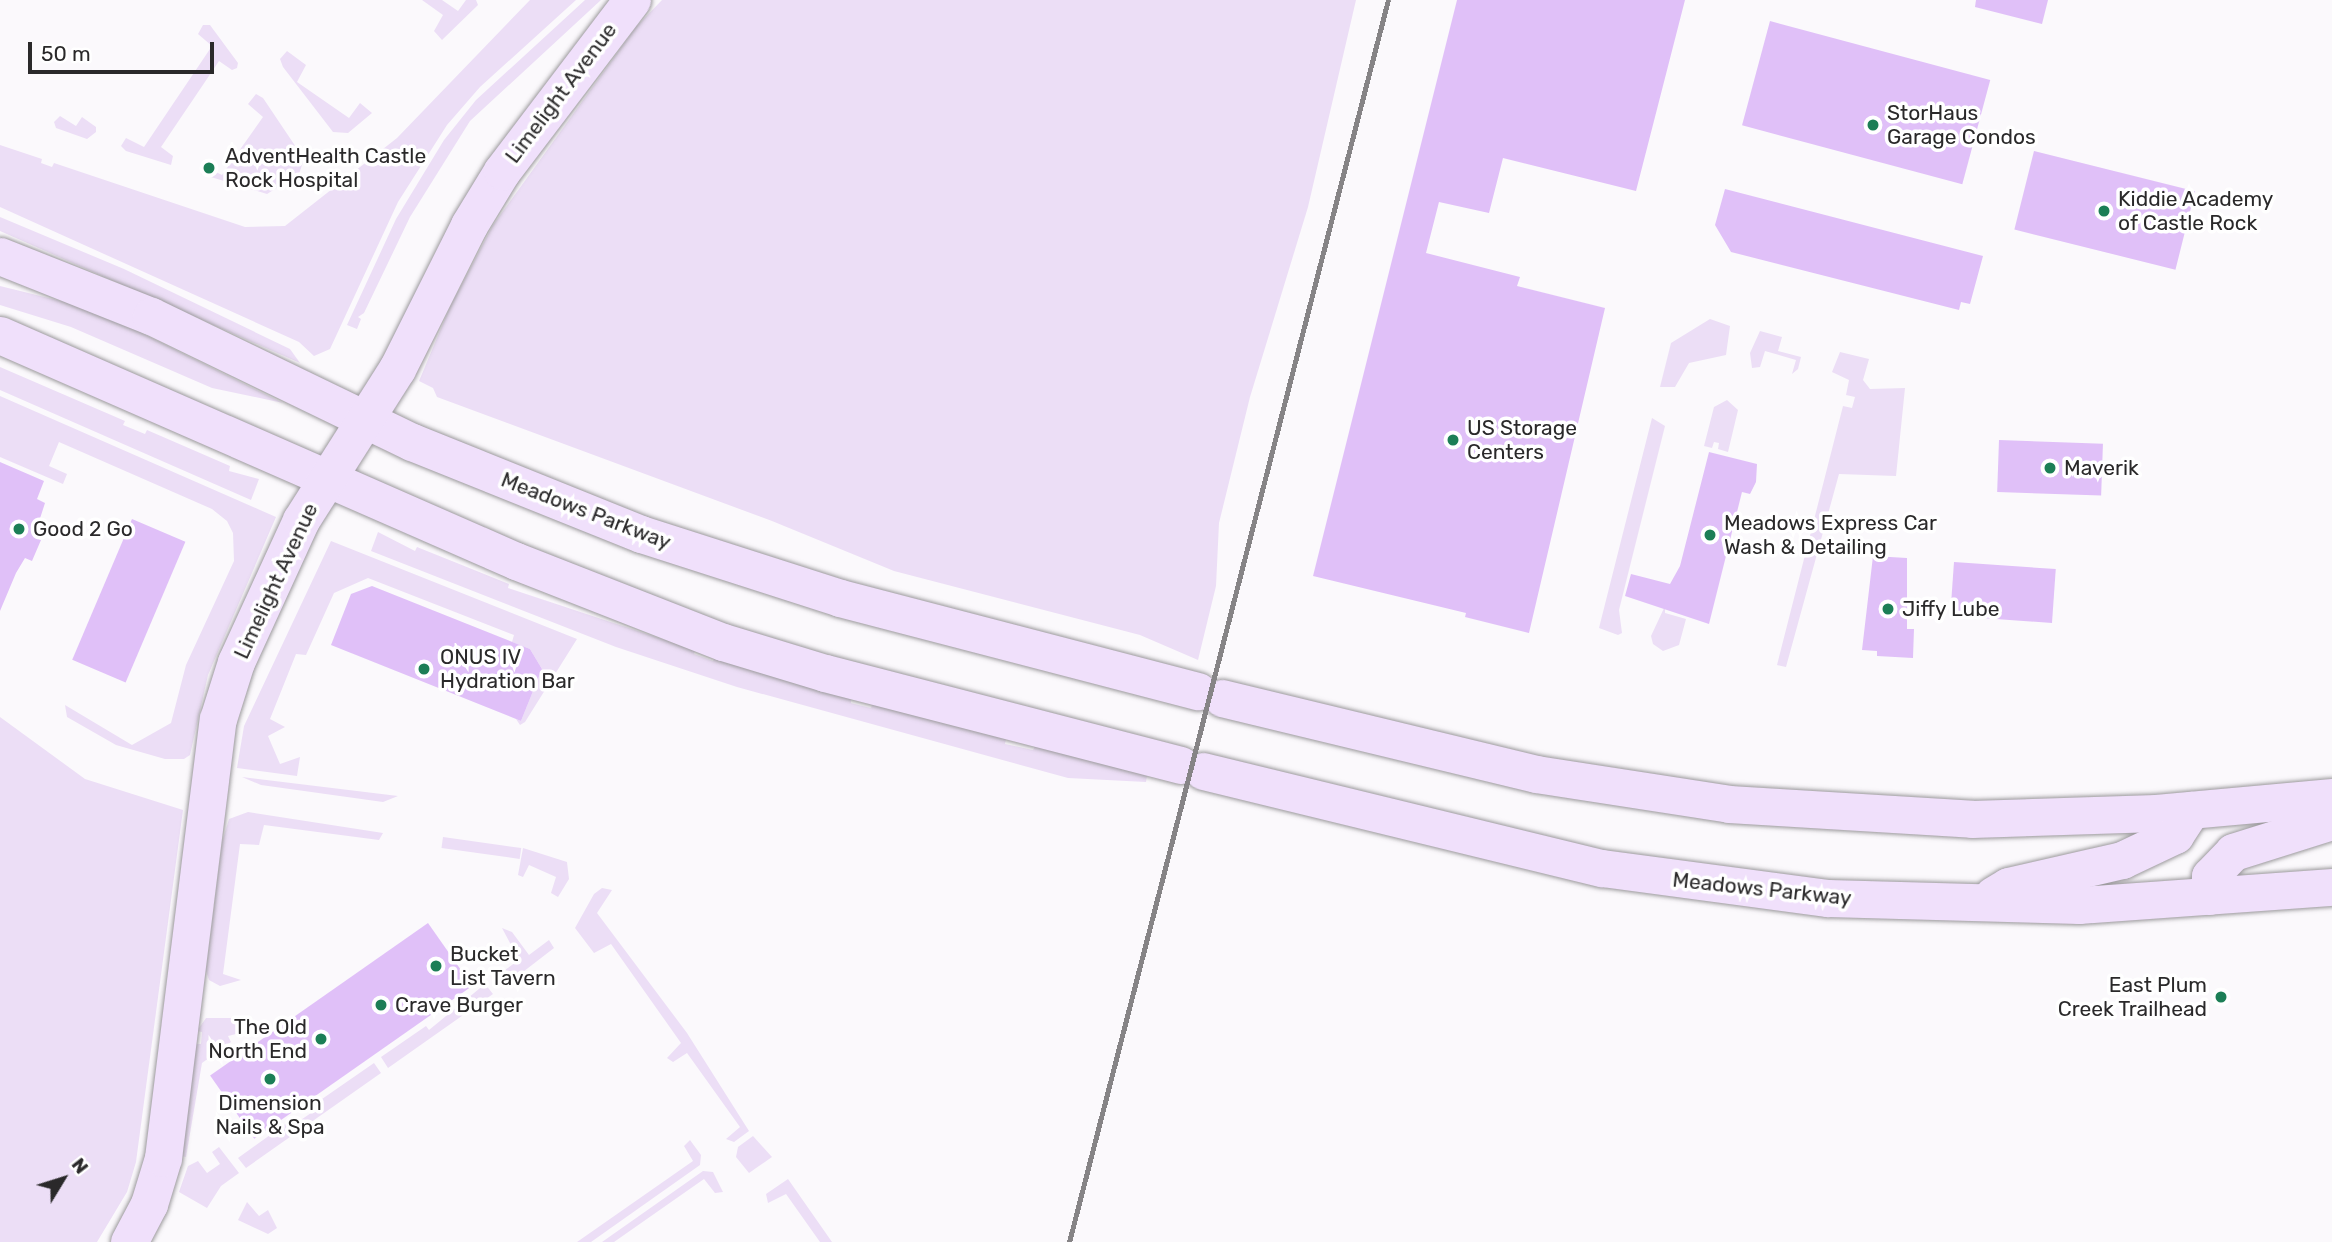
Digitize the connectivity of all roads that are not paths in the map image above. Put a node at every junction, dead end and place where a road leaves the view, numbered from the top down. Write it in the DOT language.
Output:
graph roads {
  1 [pos="632,0"];
  2 [pos="0,256"];
  3 [pos="0,335"];
  4 [pos="365,420"];
  5 [pos="328,478"];
  6 [pos="2332,797"];
  7 [pos="2191,810"];
  8 [pos="2332,821"];
  9 [pos="2332,887"];
  10 [pos="2209,896"];
  11 [pos="1978,904"];
  12 [pos="129,1242"];
  1 -- 4 [label="main road, Limelight Avenue"];
  2 -- 4 [label="main road, Meadows Parkway"];
  3 -- 5 [label="main road, Meadows Parkway"];
  4 -- 5 [label="main road, Limelight Avenue"];
  4 -- 7 [label="main road, Meadows Parkway"];
  5 -- 11 [label="main road, Meadows Parkway"];
  5 -- 12 [label="main road, Limelight Avenue"];
  6 -- 7 [label="main road, Meadows Parkway"];
  7 -- 11 [label="main road"];
  8 -- 10 [label="main road"];
  9 -- 10 [label="main road, Meadows Parkway"];
  10 -- 11 [label="main road, Meadows Parkway"];
}
